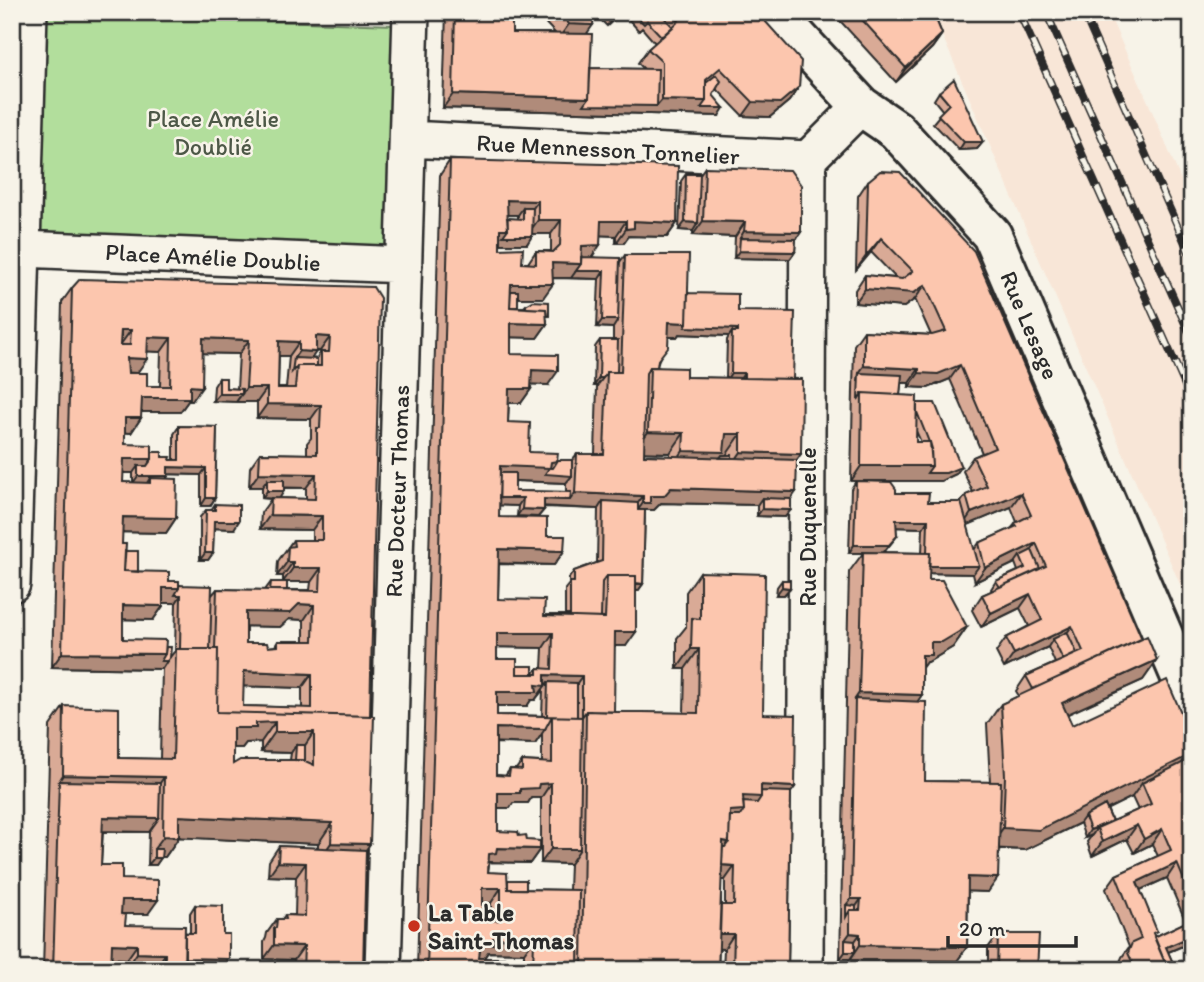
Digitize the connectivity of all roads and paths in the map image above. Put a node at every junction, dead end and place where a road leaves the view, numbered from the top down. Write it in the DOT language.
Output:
graph roads {
  1 [pos="29,12"];
  2 [pos="411,12"];
  3 [pos="774,12"];
  4 [pos="861,106"];
  5 [pos="19,127"];
  6 [pos="408,139"];
  7 [pos="808,159"];
  8 [pos="22,249"];
  9 [pos="404,265"];
  10 [pos="12,584"];
  11 [pos="1192,703"];
  12 [pos="383,970"];
  13 [pos="805,970"];
  1 -- 5 [label="street"];
  2 -- 6 [label="street, Rue Docteur Thomas"];
  3 -- 4 [label="street, Rue Lesage"];
  4 -- 7 [label="street"];
  4 -- 11 [label="street, Rue Lesage"];
  5 -- 8 [label="street"];
  6 -- 7 [label="street, Rue Mennesson Tonnelier"];
  6 -- 9 [label="street, Rue Docteur Thomas"];
  7 -- 13 [label="street, Rue Duquenelle"];
  8 -- 9 [label="street, Place Amélie Doublie"];
  8 -- 10 [label="street"];
  9 -- 12 [label="street, Rue Docteur Thomas"];
}
